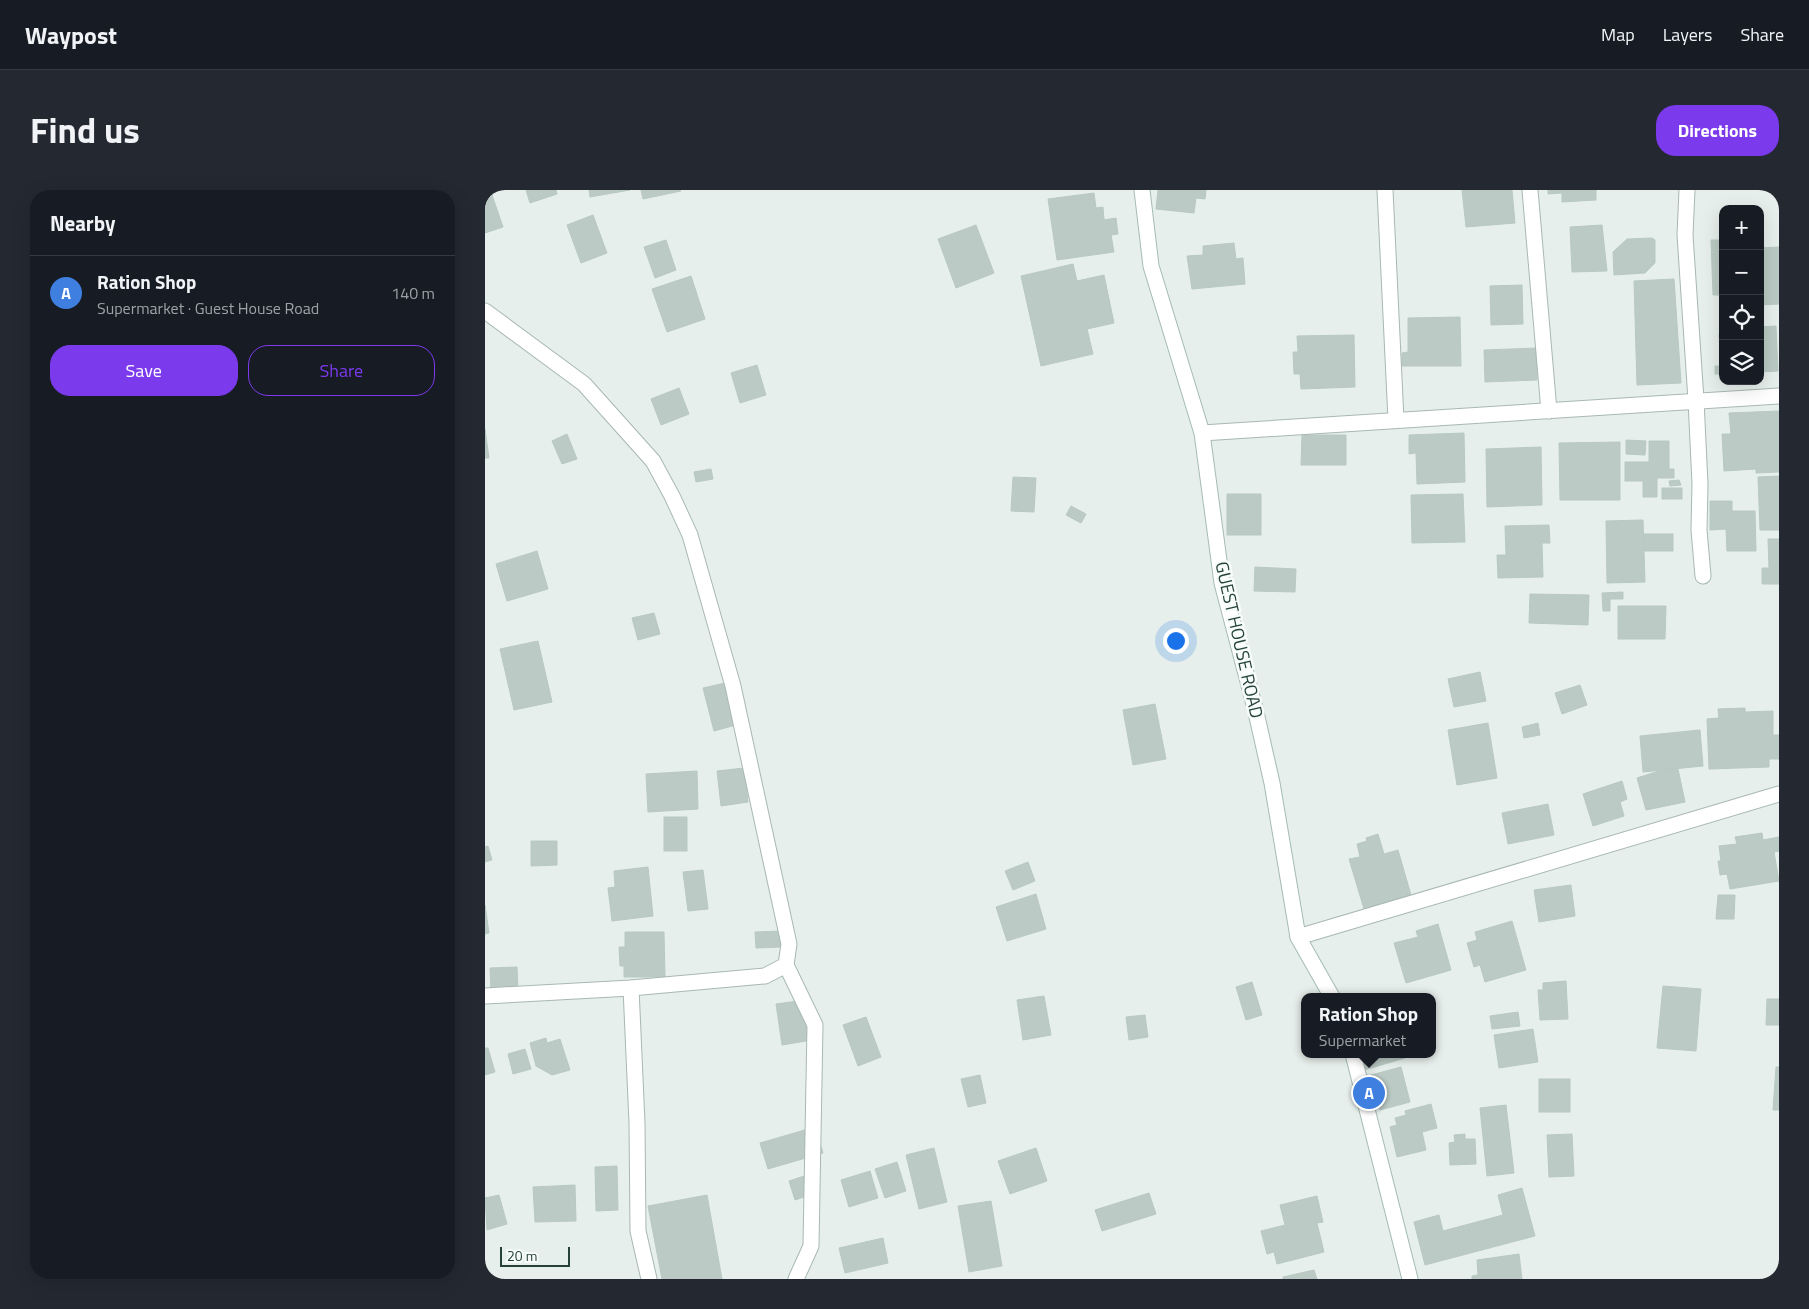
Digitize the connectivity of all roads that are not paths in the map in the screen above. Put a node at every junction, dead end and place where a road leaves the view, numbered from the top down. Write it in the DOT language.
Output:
graph roads {
  1 [pos="1142,190"];
  2 [pos="1385,190"];
  3 [pos="1530,190"];
  4 [pos="1687,190"];
  5 [pos="485,311"];
  6 [pos="1779,396"];
  7 [pos="1696,400"];
  8 [pos="1549,411"];
  9 [pos="1396,420"];
  10 [pos="1202,433"];
  11 [pos="1703,576"];
  12 [pos="1779,794"];
  13 [pos="1298,937"];
  14 [pos="786,965"];
  15 [pos="631,988"];
  16 [pos="1330,993"];
  17 [pos="485,996"];
  18 [pos="1354,1058"];
  19 [pos="649,1279"];
  20 [pos="796,1279"];
  21 [pos="1410,1279"];
  1 -- 10 [label="street, GUEST HOUSE ROAD"];
  2 -- 9 [label="street"];
  3 -- 8 [label="street"];
  4 -- 7 [label="street"];
  5 -- 14 [label="street"];
  6 -- 7 [label="street"];
  7 -- 8 [label="street"];
  7 -- 11 [label="street"];
  8 -- 9 [label="street"];
  9 -- 10 [label="street"];
  10 -- 13 [label="street, GUEST HOUSE ROAD"];
  12 -- 13 [label="street"];
  13 -- 16 [label="street, GUEST HOUSE ROAD"];
  14 -- 15 [label="street"];
  14 -- 20 [label="street"];
  15 -- 17 [label="street"];
  15 -- 19 [label="street"];
  18 -- 21 [label="street"];
}
